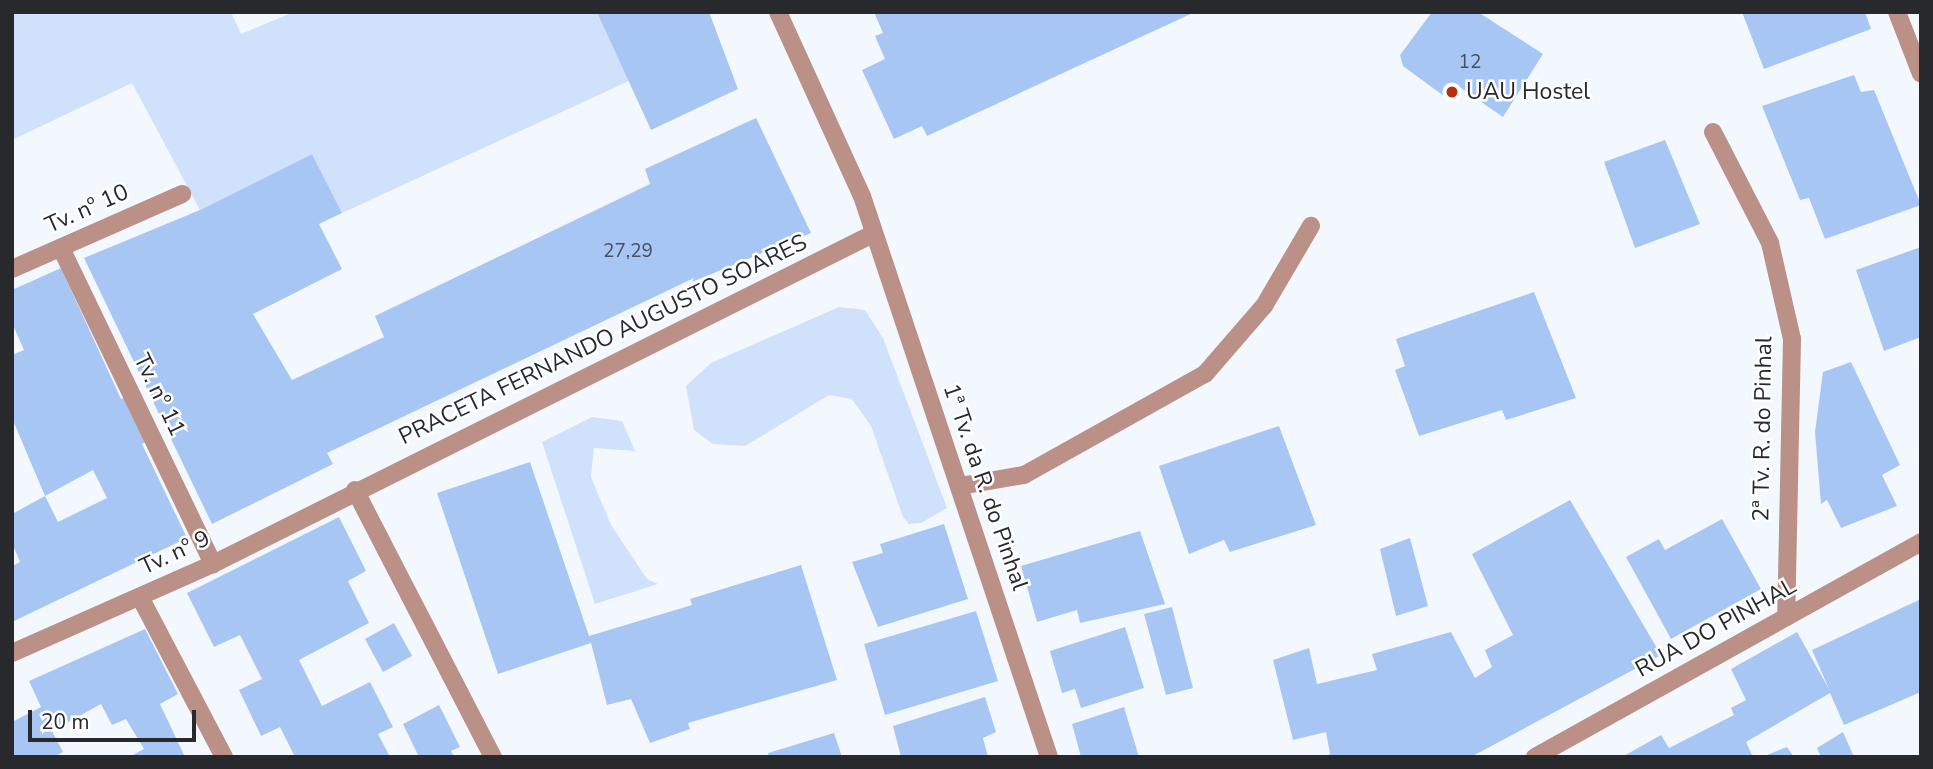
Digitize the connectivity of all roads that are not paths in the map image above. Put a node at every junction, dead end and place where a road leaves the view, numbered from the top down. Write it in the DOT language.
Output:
graph roads {
  1 [pos="778,12"];
  2 [pos="1896,12"];
  3 [pos="1921,74"];
  4 [pos="1713,132"];
  5 [pos="182,194"];
  6 [pos="1311,226"];
  7 [pos="873,234"];
  8 [pos="61,248"];
  9 [pos="12,269"];
  10 [pos="960,486"];
  11 [pos="355,490"];
  12 [pos="1921,542"];
  13 [pos="213,564"];
  14 [pos="140,597"];
  15 [pos="1786,617"];
  16 [pos="12,653"];
  17 [pos="224,757"];
  18 [pos="493,757"];
  19 [pos="1049,757"];
  20 [pos="1535,757"];
  1 -- 7 [label="street, 1ª Tv. da R. do Pinhal"];
  2 -- 3 [label="street"];
  4 -- 15 [label="street, 2ª Tv. R. do Pinhal"];
  5 -- 8 [label="street, Tv. nº 10"];
  6 -- 10 [label="street"];
  7 -- 10 [label="street, 1ª Tv. da R. do Pinhal"];
  7 -- 11 [label="street, PRACETA FERNANDO AUGUSTO SOARES"];
  8 -- 9 [label="street, Tv. nº 10"];
  8 -- 13 [label="street, Tv. nº 11"];
  10 -- 19 [label="street, 1ª Tv. da R. do Pinhal"];
  11 -- 13 [label="street, Tv. nº 9"];
  11 -- 18 [label="street"];
  12 -- 15 [label="street, RUA DO PINHAL"];
  13 -- 14 [label="street, Tv. nº 9"];
  14 -- 16 [label="street, Tv. nº 9"];
  14 -- 17 [label="street"];
  15 -- 20 [label="street, RUA DO PINHAL"];
}
